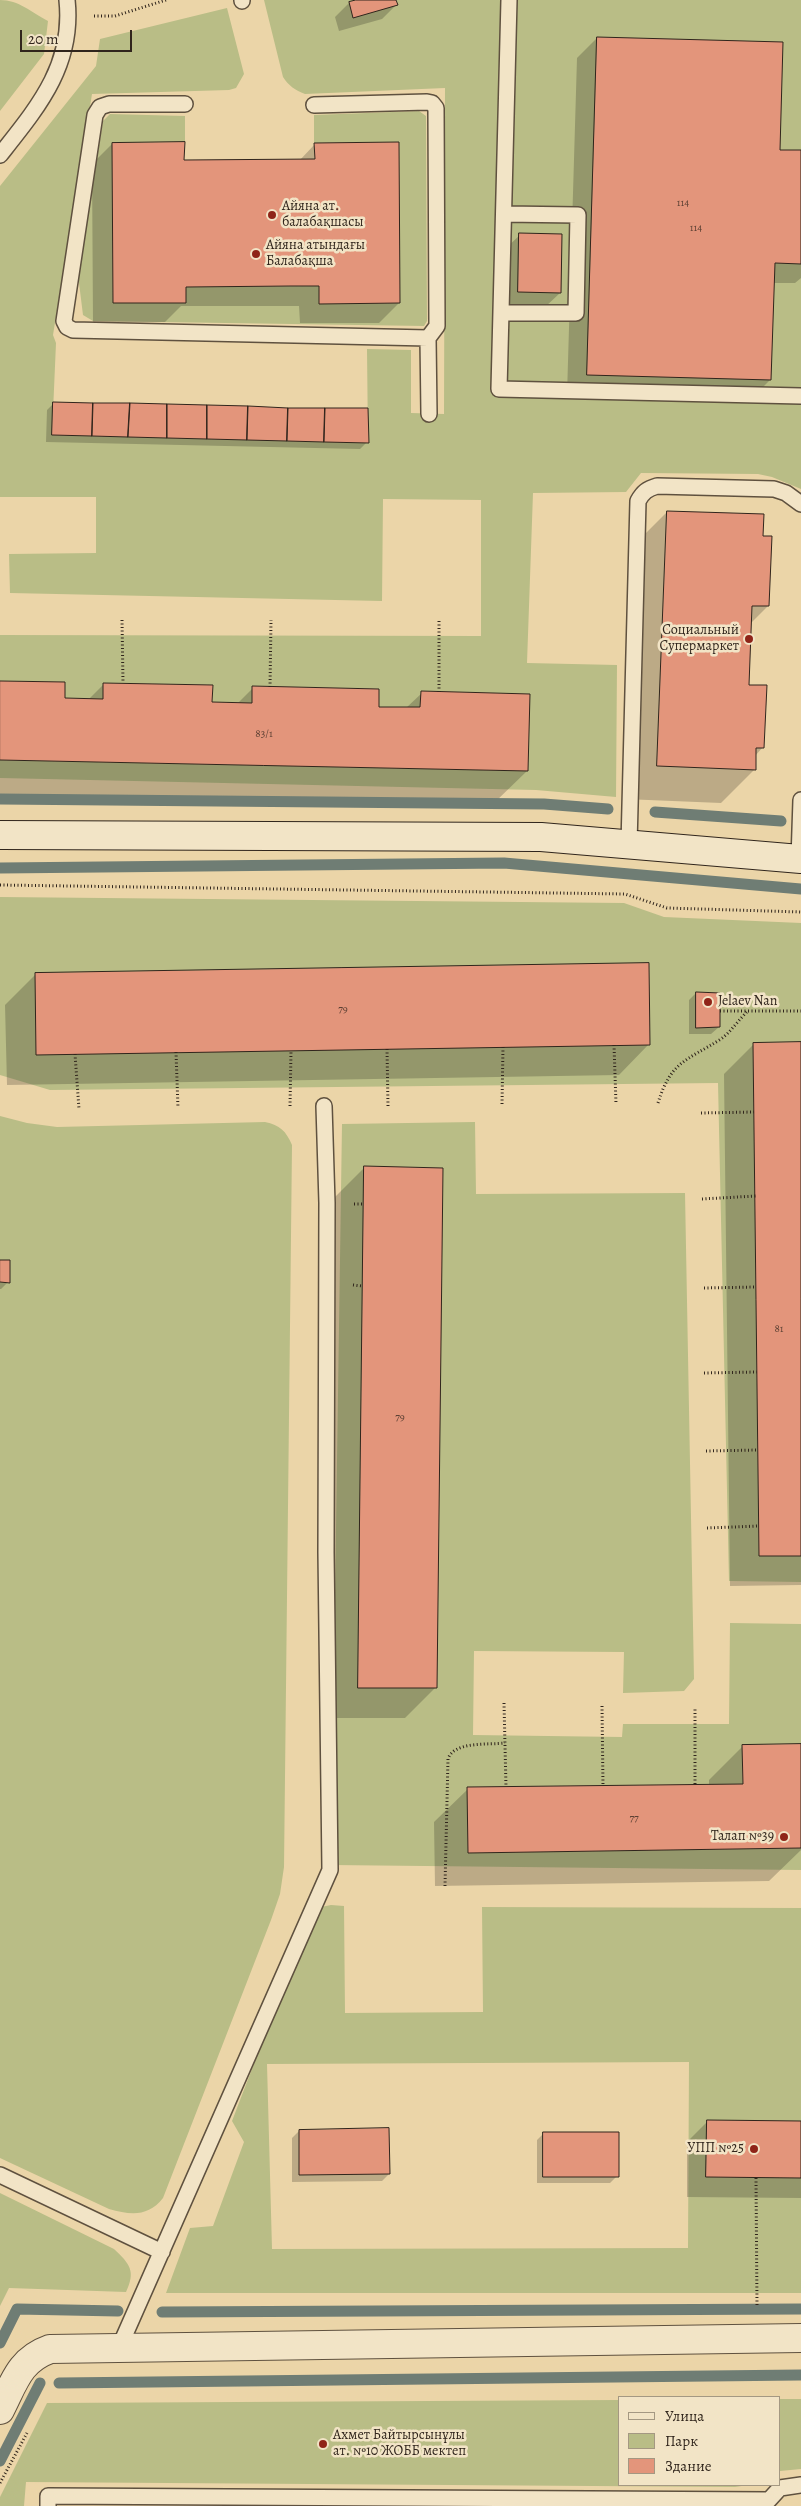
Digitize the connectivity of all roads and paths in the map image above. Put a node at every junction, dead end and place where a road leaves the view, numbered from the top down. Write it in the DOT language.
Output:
graph roads {
  1 [pos="166,0"];
  2 [pos="509,0"];
  3 [pos="67,7"];
  4 [pos="185,104"];
  5 [pos="314,105"];
  6 [pos="0,155"];
  7 [pos="504,214"];
  8 [pos="501,313"];
  9 [pos="428,338"];
  10 [pos="801,396"];
  11 [pos="428,414"];
  12 [pos="801,504"];
  13 [pos="122,620"];
  14 [pos="271,620"];
  15 [pos="439,621"];
  16 [pos="123,683"];
  17 [pos="270,687"];
  18 [pos="439,692"];
  19 [pos="801,800"];
  20 [pos="0,835"];
  21 [pos="629,844"];
  22 [pos="800,859"];
  23 [pos="0,885"];
  24 [pos="801,912"];
  25 [pos="720,1011"];
  26 [pos="748,1011"];
  27 [pos="801,1011"];
  28 [pos="614,1045"];
  29 [pos="503,1047"];
  30 [pos="387,1049"];
  31 [pos="291,1051"];
  32 [pos="176,1052"];
  33 [pos="75,1054"];
  34 [pos="658,1103"];
  35 [pos="502,1104"];
  36 [pos="616,1104"];
  37 [pos="290,1106"];
  38 [pos="324,1106"];
  39 [pos="388,1106"];
  40 [pos="178,1108"];
  41 [pos="79,1109"];
  42 [pos="754,1112"];
  43 [pos="701,1113"];
  44 [pos="756,1196"];
  45 [pos="702,1198"];
  46 [pos="756,1287"];
  47 [pos="704,1288"];
  48 [pos="758,1372"];
  49 [pos="704,1373"];
  50 [pos="758,1450"];
  51 [pos="706,1451"];
  52 [pos="759,1526"];
  53 [pos="707,1528"];
  54 [pos="504,1703"];
  55 [pos="602,1706"];
  56 [pos="696,1707"];
  57 [pos="505,1743"];
  58 [pos="695,1784"];
  59 [pos="603,1786"];
  60 [pos="506,1787"];
  61 [pos="445,1886"];
  62 [pos="0,2175"];
  63 [pos="756,2178"];
  64 [pos="162,2252"];
  65 [pos="757,2299"];
  66 [pos="801,2338"];
  67 [pos="119,2348"];
  68 [pos="0,2410"];
  69 [pos="801,2485"];
  70 [pos="769,2503"];
  71 [pos="48,2506"];
  1 -- 3 [label="path"];
  2 -- 7 [label="lane"];
  3 -- 6 [label="lane"];
  4 -- 9 [label="lane"];
  5 -- 9 [label="lane"];
  7 -- 8 [label="lane"];
  7 -- 8 [label="lane"];
  8 -- 10 [label="lane"];
  9 -- 11 [label="lane"];
  12 -- 21 [label="lane"];
  13 -- 16 [label="path"];
  14 -- 17 [label="path"];
  15 -- 18 [label="path"];
  19 -- 22 [label="lane"];
  20 -- 21 [label="street"];
  21 -- 22 [label="street"];
  23 -- 24 [label="path"];
  25 -- 26 [label="path"];
  26 -- 27 [label="path"];
  26 -- 34 [label="path"];
  28 -- 36 [label="path"];
  29 -- 35 [label="path"];
  30 -- 39 [label="path"];
  31 -- 37 [label="path"];
  32 -- 40 [label="path"];
  33 -- 41 [label="path"];
  38 -- 64 [label="lane"];
  42 -- 43 [label="path"];
  44 -- 45 [label="path"];
  46 -- 47 [label="path"];
  48 -- 49 [label="path"];
  50 -- 51 [label="path"];
  52 -- 53 [label="path"];
  54 -- 57 [label="path"];
  55 -- 59 [label="path"];
  56 -- 58 [label="path"];
  57 -- 60 [label="path"];
  57 -- 61 [label="path"];
  62 -- 64 [label="lane"];
  63 -- 65 [label="path"];
  64 -- 67 [label="lane"];
  66 -- 67 [label="street"];
  67 -- 68 [label="street"];
  69 -- 70 [label="lane"];
  70 -- 71 [label="lane"];
}
